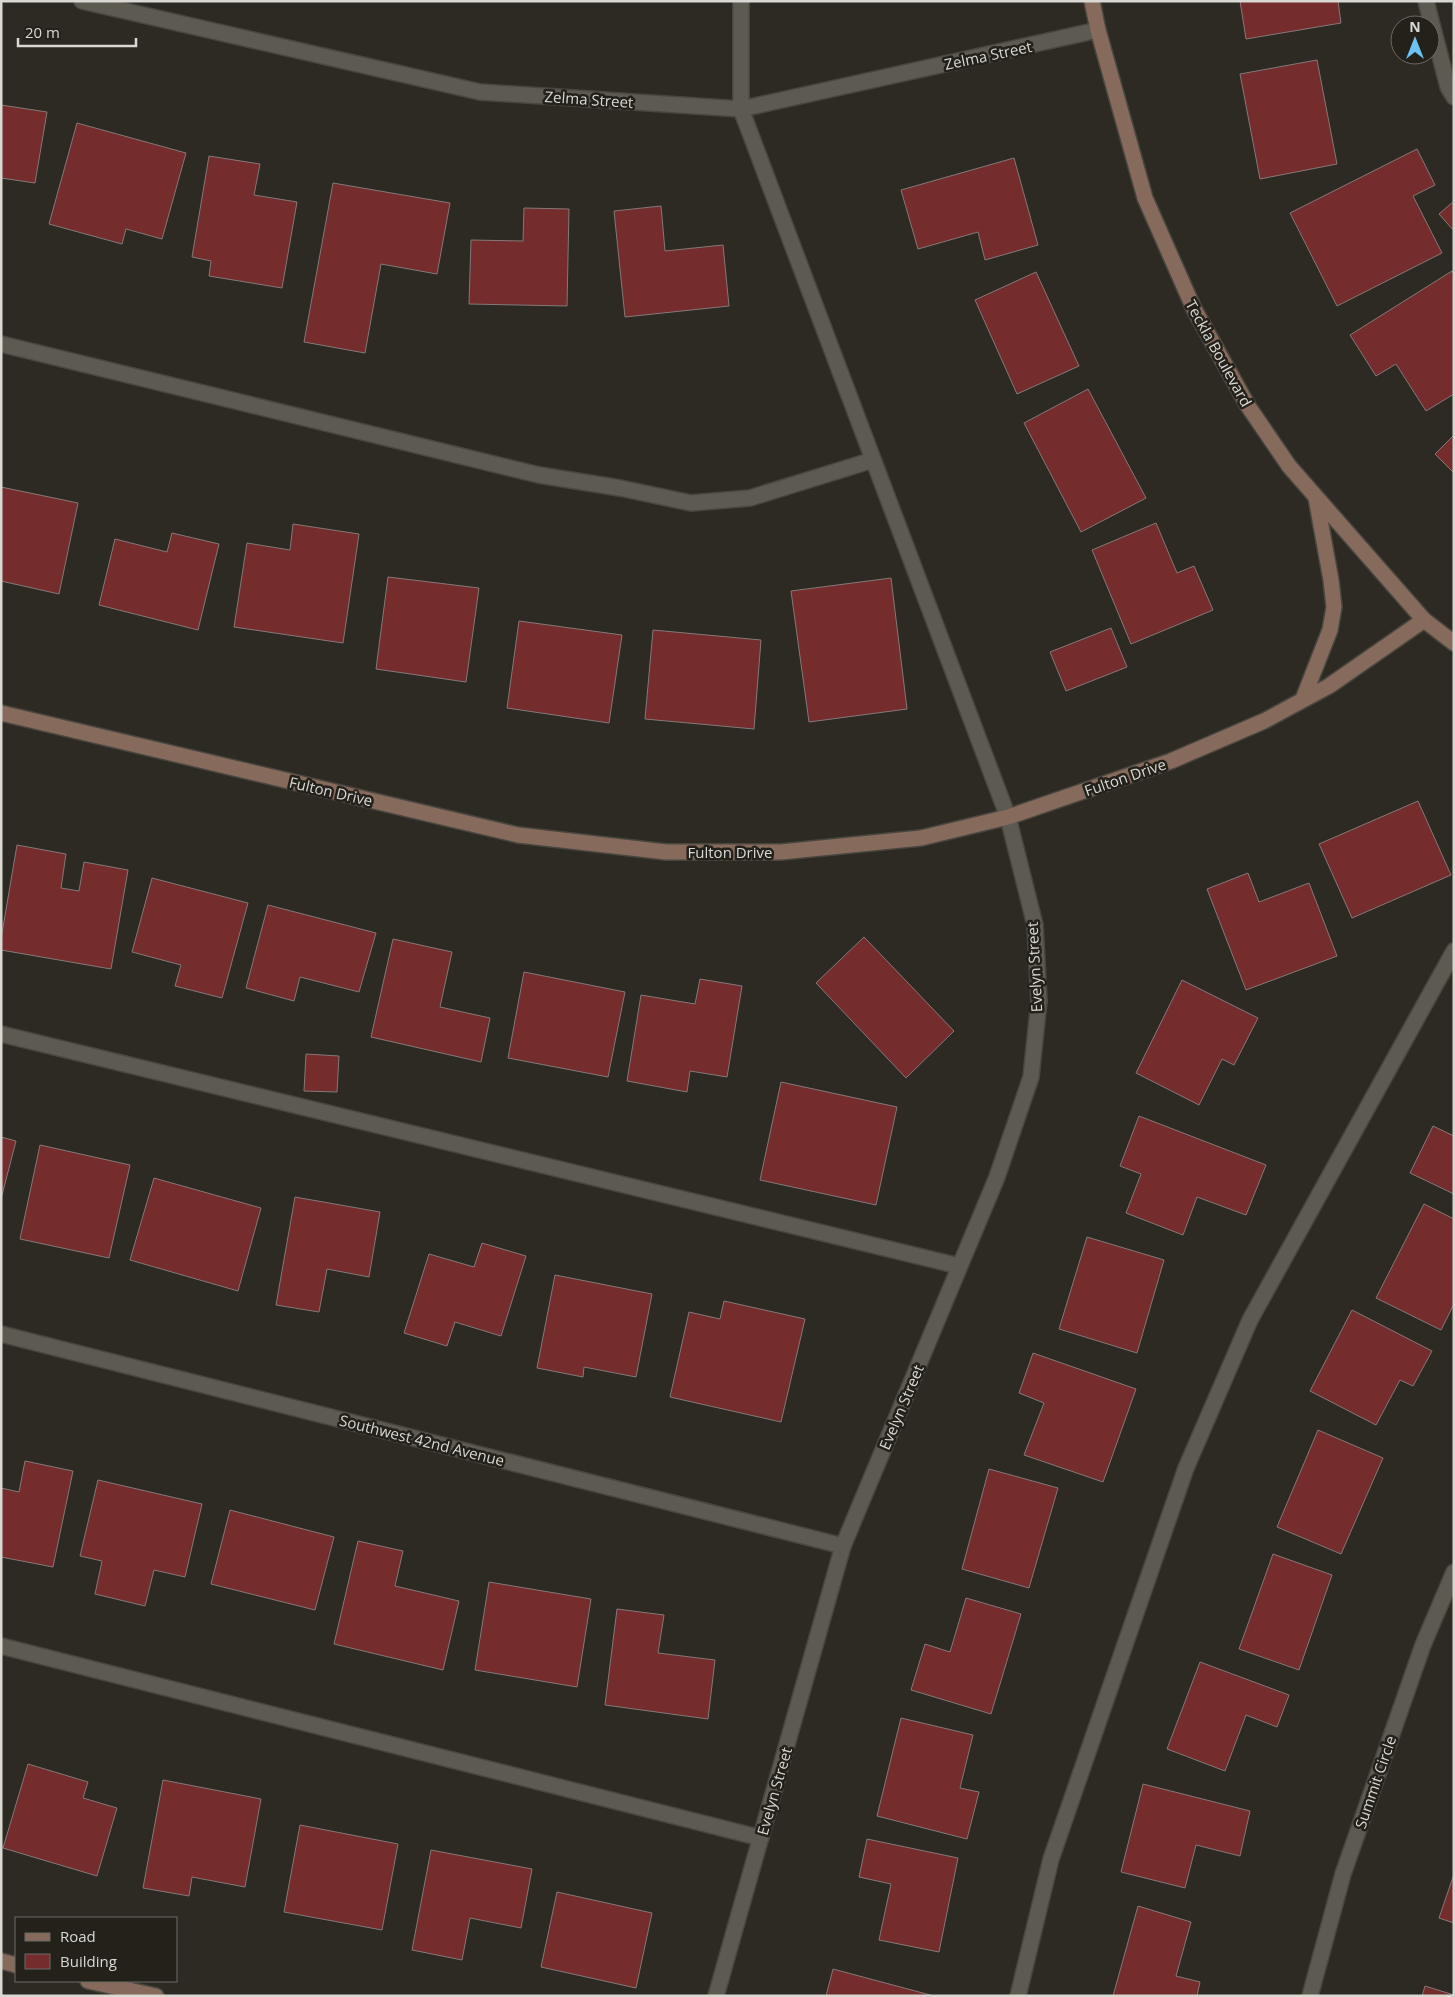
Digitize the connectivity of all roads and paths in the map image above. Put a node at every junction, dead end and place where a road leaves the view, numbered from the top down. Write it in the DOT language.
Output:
graph roads {
  1 [pos="82,1"];
  2 [pos="740,1"];
  3 [pos="1092,1"];
  4 [pos="1426,1"];
  5 [pos="1098,30"];
  6 [pos="1454,97"];
  7 [pos="741,109"];
  8 [pos="1,344"];
  9 [pos="873,460"];
  10 [pos="1316,496"];
  11 [pos="1424,620"];
  12 [pos="1454,643"];
  13 [pos="1303,700"];
  14 [pos="1,713"];
  15 [pos="1008,817"];
  16 [pos="1454,951"];
  17 [pos="1,1034"];
  18 [pos="959,1266"];
  19 [pos="1,1334"];
  20 [pos="843,1546"];
  21 [pos="1454,1572"];
  22 [pos="1,1646"];
  23 [pos="761,1838"];
  24 [pos="1,1961"];
  25 [pos="15,1965"];
  26 [pos="92,1982"];
  27 [pos="130,1993"];
  28 [pos="156,1996"];
  29 [pos="716,1996"];
  30 [pos="1018,1996"];
  31 [pos="1310,1996"];
  1 -- 7 [label="street, Zelma Street"];
  2 -- 7 [label="street"];
  3 -- 5 [label="main road, Teckla Boulevard"];
  4 -- 6 [label="street"];
  5 -- 7 [label="street, Zelma Street"];
  5 -- 10 [label="main road, Teckla Boulevard"];
  7 -- 9 [label="street, Evelyn Street"];
  8 -- 9 [label="street"];
  9 -- 15 [label="street, Evelyn Street"];
  10 -- 11 [label="main road, Teckla Boulevard"];
  10 -- 13 [label="main road"];
  11 -- 12 [label="main road, Teckla Boulevard"];
  11 -- 13 [label="main road, Fulton Drive"];
  13 -- 15 [label="main road, Fulton Drive"];
  14 -- 15 [label="main road, Fulton Drive"];
  15 -- 18 [label="street, Evelyn Street"];
  16 -- 30 [label="street"];
  17 -- 18 [label="street"];
  18 -- 20 [label="street, Evelyn Street"];
  19 -- 20 [label="street, Southwest 42nd Avenue"];
  20 -- 23 [label="street, Evelyn Street"];
  21 -- 31 [label="street, Summit Circle"];
  22 -- 23 [label="street"];
  23 -- 29 [label="street, Evelyn Street"];
  24 -- 25 [label="main road"];
  26 -- 27 [label="main road"];
  27 -- 28 [label="main road"];
}
